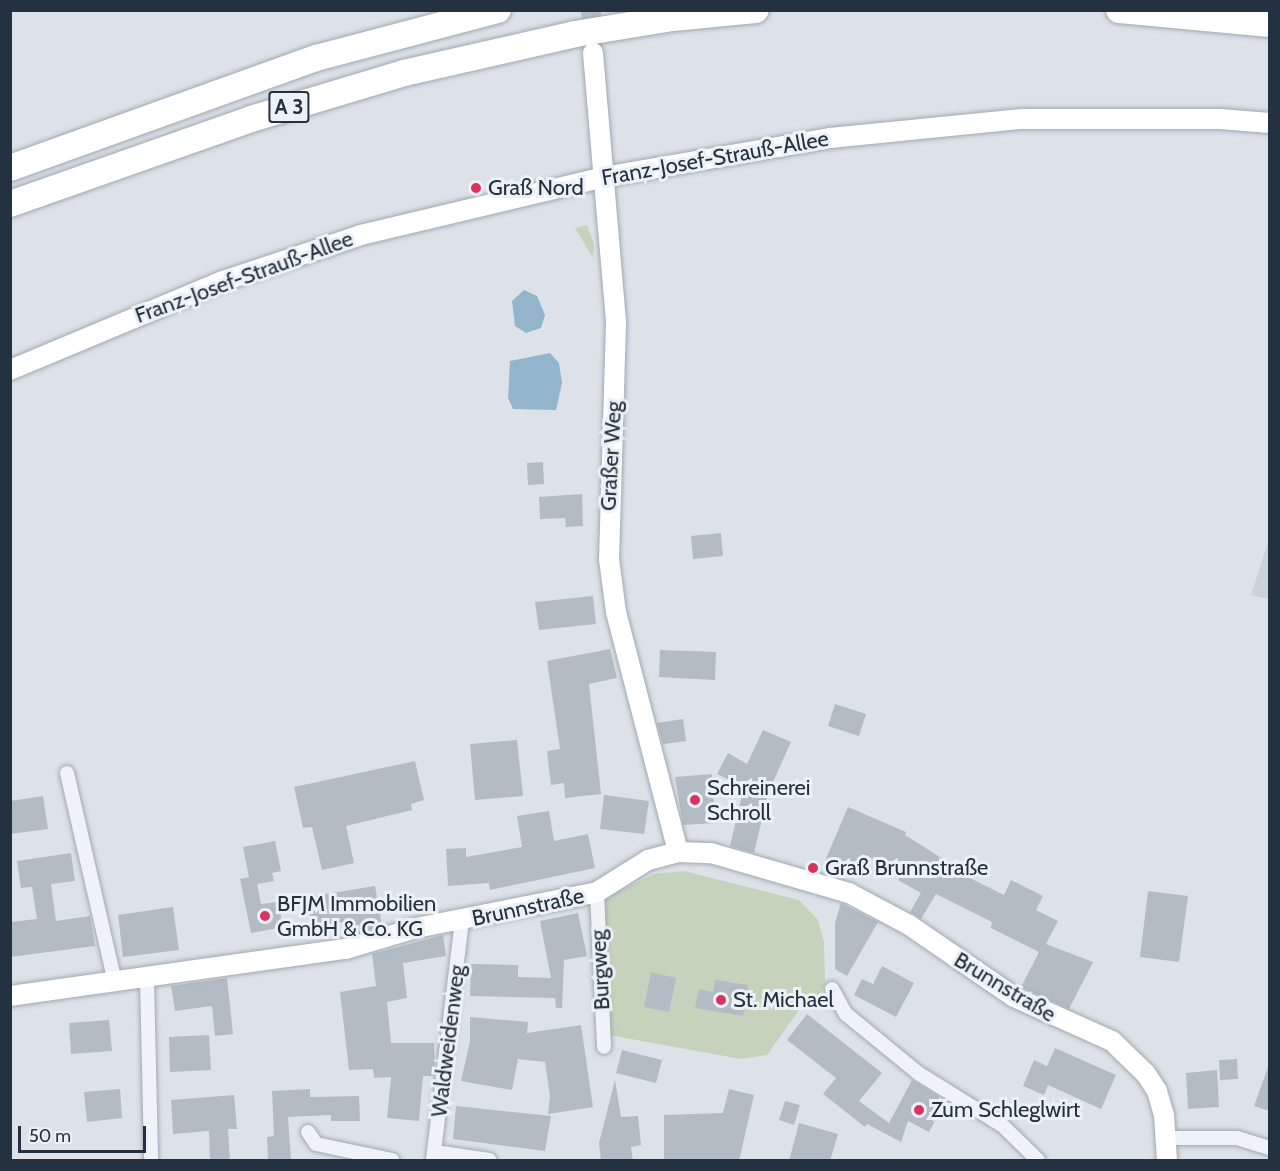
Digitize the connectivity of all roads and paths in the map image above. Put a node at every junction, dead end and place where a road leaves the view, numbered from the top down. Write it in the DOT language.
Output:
graph roads {
  1 [pos="498,10"];
  2 [pos="756,10"];
  3 [pos="1119,10"];
  4 [pos="1269,24"];
  5 [pos="593,54"];
  6 [pos="1269,123"];
  7 [pos="10,168"];
  8 [pos="604,177"];
  9 [pos="10,204"];
  10 [pos="10,370"];
  11 [pos="67,773"];
  12 [pos="678,852"];
  13 [pos="597,892"];
  14 [pos="462,921"];
  15 [pos="147,979"];
  16 [pos="115,983"];
  17 [pos="832,989"];
  18 [pos="10,996"];
  19 [pos="604,1047"];
  20 [pos="308,1132"];
  21 [pos="1167,1138"];
  22 [pos="1269,1148"];
  23 [pos="434,1156"];
  24 [pos="151,1161"];
  25 [pos="392,1161"];
  26 [pos="489,1161"];
  27 [pos="1038,1161"];
  28 [pos="1167,1161"];
  1 -- 7 [label="highway, A 3"];
  2 -- 9 [label="highway, A 3"];
  3 -- 4 [label="highway"];
  5 -- 8 [label="street, Graßer Weg"];
  6 -- 8 [label="street, Franz-Josef-Strauß-Allee"];
  8 -- 10 [label="street, Franz-Josef-Strauß-Allee"];
  8 -- 12 [label="street, Graßer Weg"];
  11 -- 16 [label="street"];
  12 -- 13 [label="street, Brunnstraße"];
  12 -- 21 [label="street, Brunnstraße"];
  13 -- 14 [label="street, Brunnstraße"];
  13 -- 19 [label="street, Burgweg"];
  14 -- 15 [label="street, Brunnstraße"];
  14 -- 23 [label="street, Waldweidenweg"];
  15 -- 16 [label="street, Brunnstraße"];
  15 -- 24 [label="street"];
  16 -- 18 [label="street, Brunnstraße"];
  17 -- 27 [label="street"];
  20 -- 25 [label="street"];
  21 -- 22 [label="street"];
  21 -- 28 [label="street, Brunnstraße"];
  23 -- 26 [label="street"];
}
